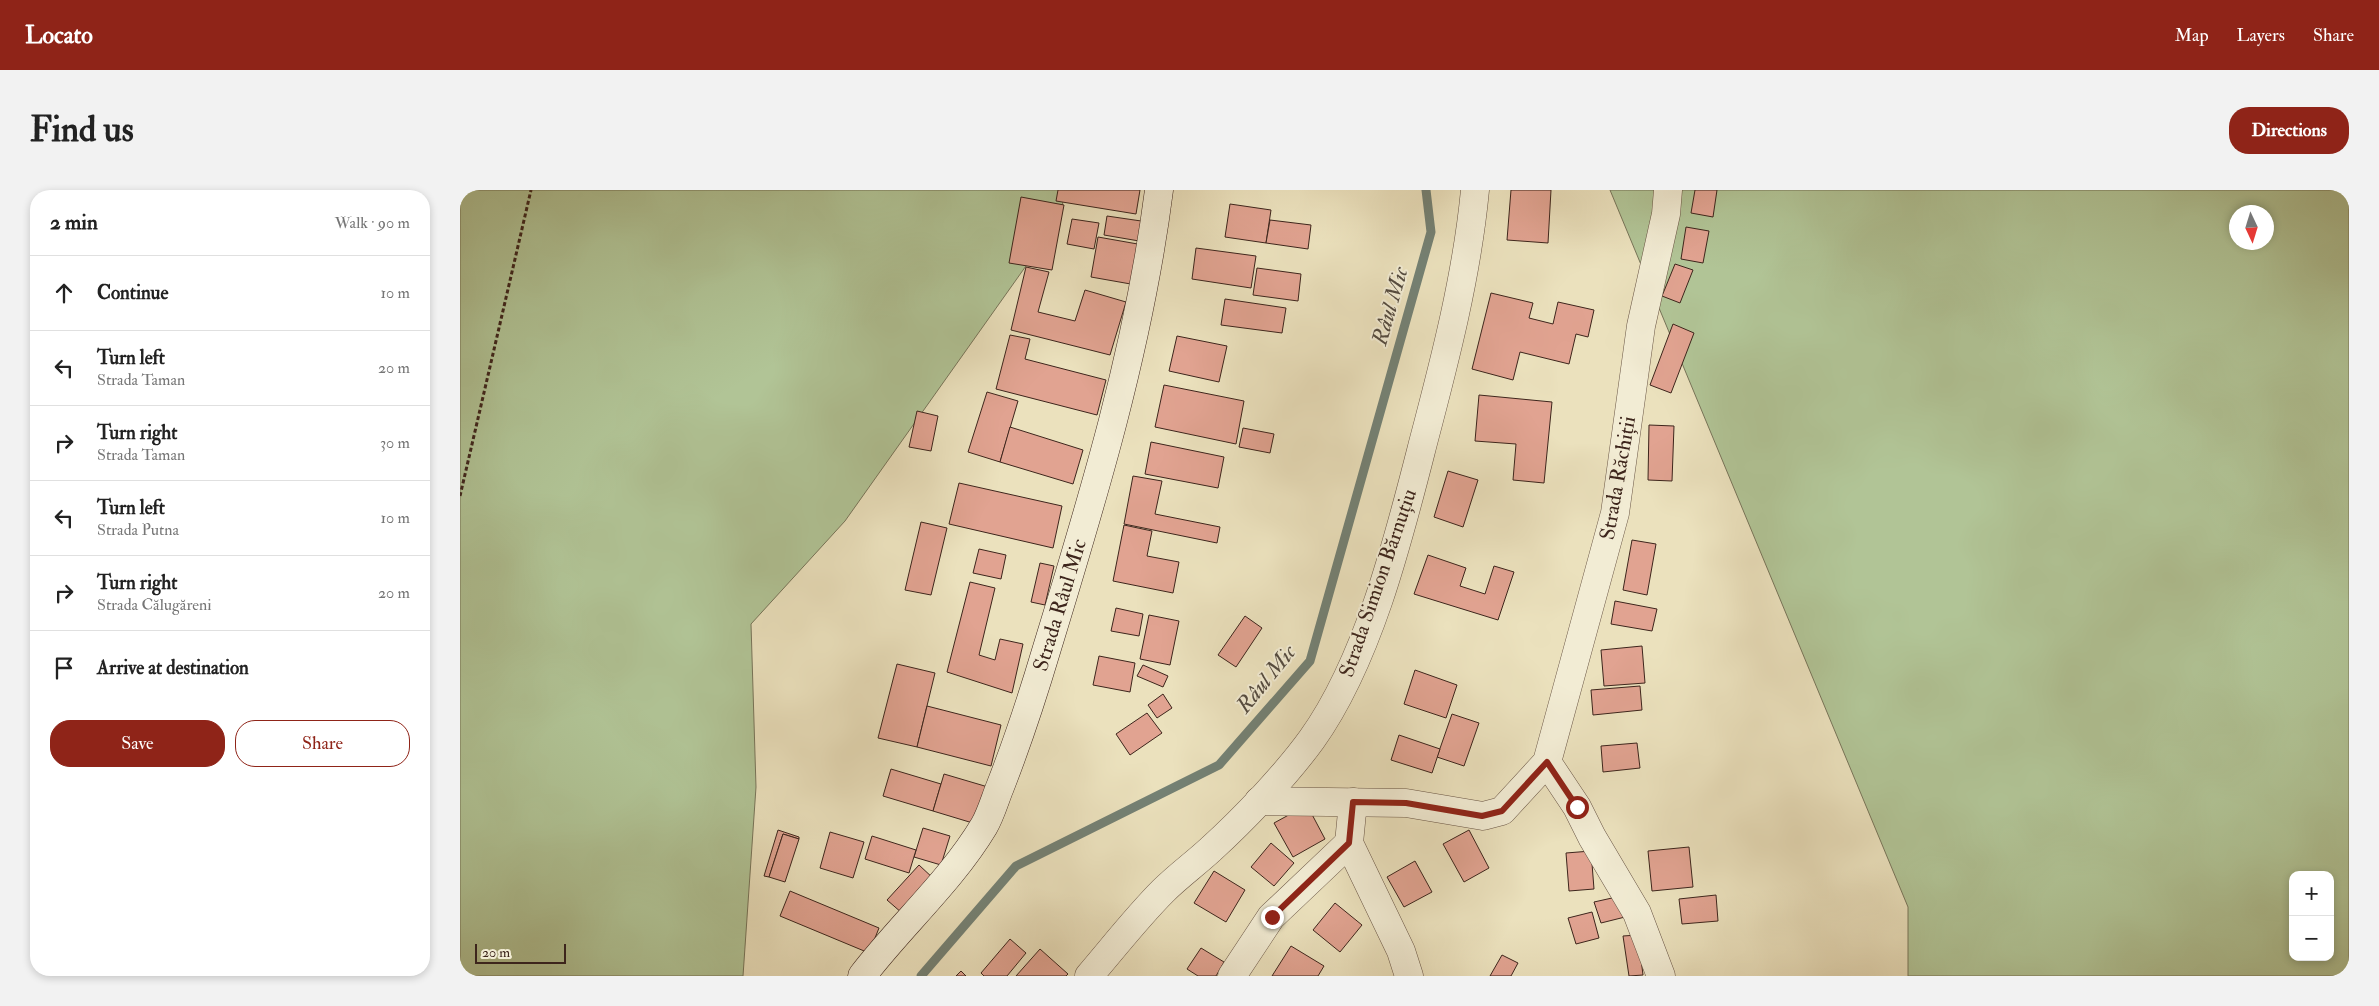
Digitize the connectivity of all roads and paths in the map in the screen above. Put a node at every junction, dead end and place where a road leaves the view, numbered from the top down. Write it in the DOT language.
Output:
graph roads {
  1 [pos="531,190"];
  2 [pos="1159,190"];
  3 [pos="1475,190"];
  4 [pos="1668,190"];
  5 [pos="460,496"];
  6 [pos="1547,762"];
  7 [pos="1259,801"];
  8 [pos="1353,802"];
  9 [pos="1349,843"];
  10 [pos="862,976"];
  11 [pos="1089,976"];
  12 [pos="1232,976"];
  13 [pos="1409,976"];
  14 [pos="1661,976"];
  1 -- 5 [label="path"];
  2 -- 10 [label="street, Strada Râul Mic"];
  3 -- 7 [label="street, Strada Simion Bărnuțiu"];
  4 -- 6 [label="street, Strada Răchiții"];
  6 -- 8 [label="street"];
  6 -- 14 [label="street"];
  7 -- 8 [label="street"];
  7 -- 11 [label="street, Strada Simion Bărnuțiu"];
  8 -- 9 [label="street"];
  9 -- 12 [label="street"];
  9 -- 13 [label="street"];
}
